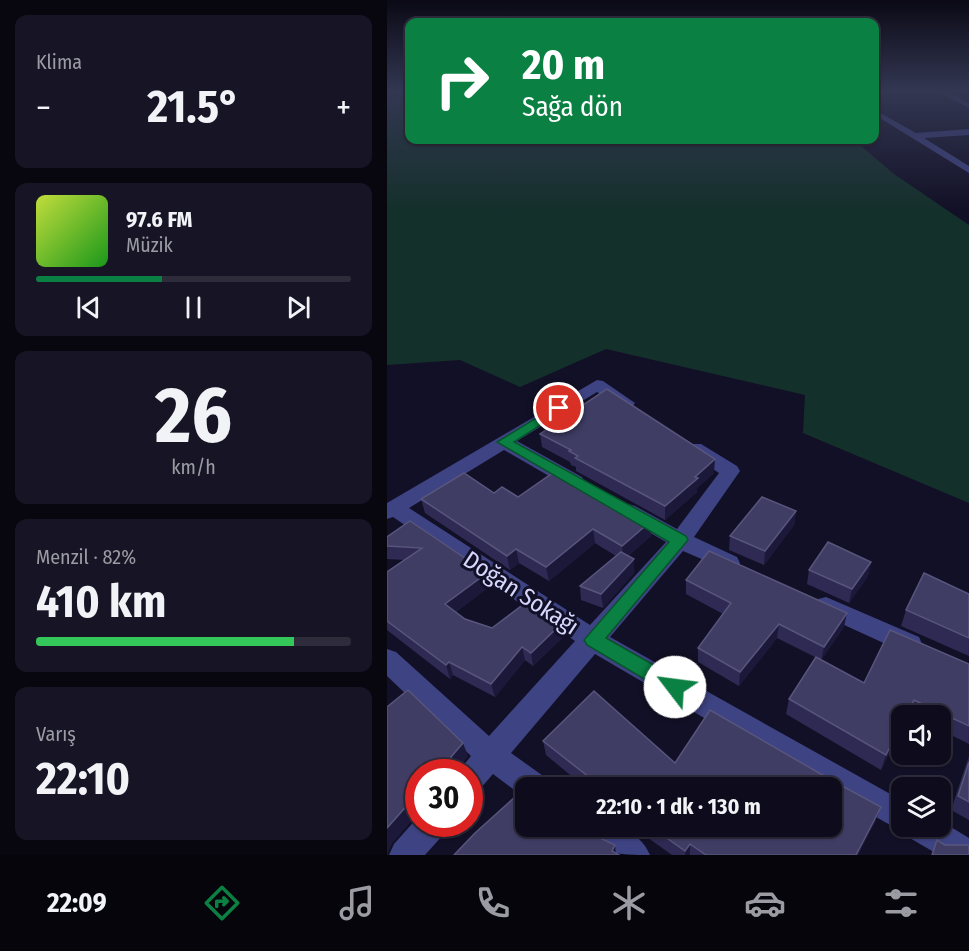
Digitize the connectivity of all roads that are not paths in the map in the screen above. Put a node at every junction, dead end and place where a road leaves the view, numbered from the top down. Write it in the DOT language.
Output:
graph roads {
  1 [pos="906,131"];
  2 [pos="969,132"];
  3 [pos="915,136"];
  4 [pos="969,170"];
  5 [pos="643,414"];
  6 [pos="672,433"];
  7 [pos="504,442"];
  8 [pos="390,510"];
  9 [pos="680,540"];
  10 [pos="744,569"];
  11 [pos="808,598"];
  12 [pos="593,640"];
  13 [pos="926,651"];
  14 [pos="387,660"];
  15 [pos="492,757"];
  16 [pos="483,766"];
  17 [pos="520,777"];
  18 [pos="891,810"];
  19 [pos="421,837"];
  20 [pos="609,837"];
  21 [pos="938,837"];
  22 [pos="405,855"];
  23 [pos="634,855"];
  24 [pos="969,855"];
  1 -- 3 [label="street"];
  2 -- 3 [label="street"];
  3 -- 4 [label="street"];
  5 -- 7 [label="street"];
  6 -- 9 [label="street"];
  7 -- 8 [label="street"];
  7 -- 9 [label="street"];
  8 -- 12 [label="street, Doğan Sokağı"];
  9 -- 10 [label="street"];
  9 -- 12 [label="street"];
  11 -- 13 [label="street"];
  12 -- 15 [label="street"];
  12 -- 18 [label="street, Doğan Sokağı"];
  14 -- 15 [label="street"];
  15 -- 16 [label="street"];
  15 -- 17 [label="street"];
  19 -- 22 [label="street"];
  20 -- 23 [label="street"];
  21 -- 24 [label="street"];
}
